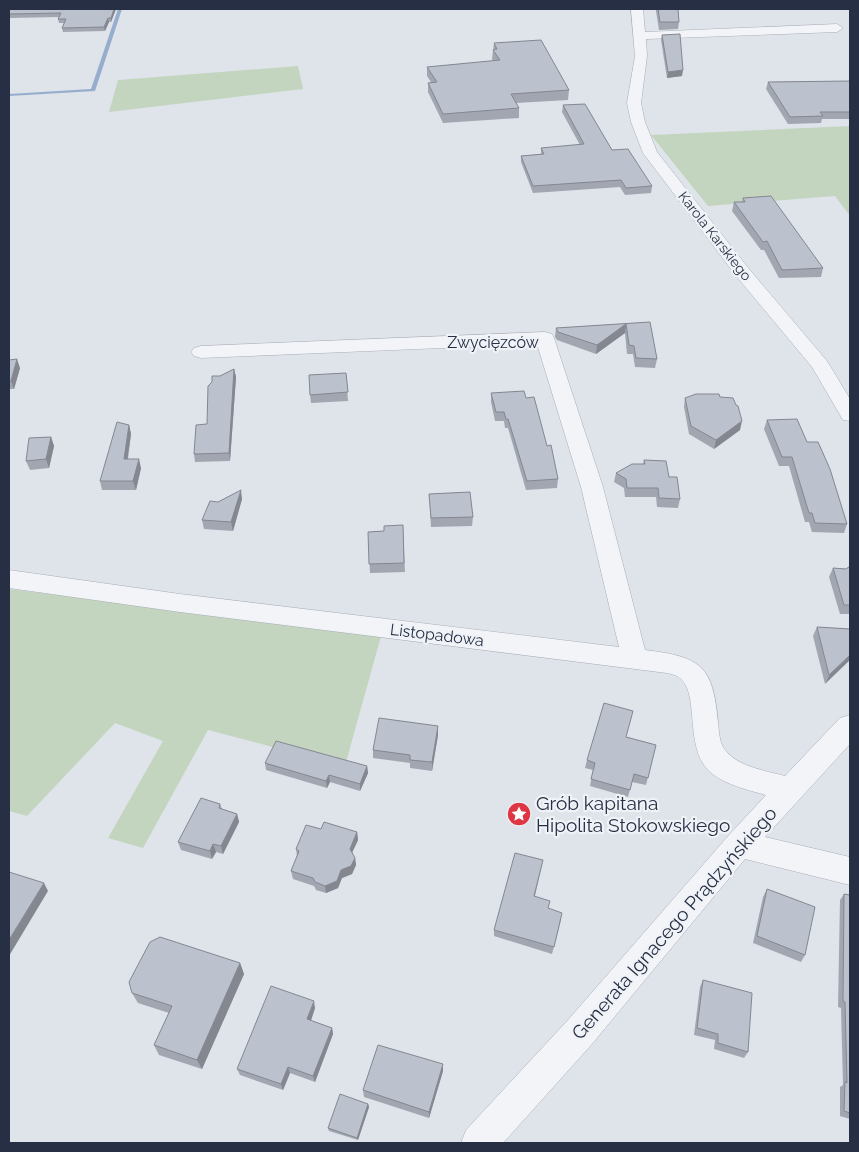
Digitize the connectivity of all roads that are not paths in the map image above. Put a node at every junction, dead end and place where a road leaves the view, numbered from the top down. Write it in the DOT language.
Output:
graph roads {
  1 [pos="637,9"];
  2 [pos="837,28"];
  3 [pos="640,36"];
  4 [pos="201,352"];
  5 [pos="850,415"];
  6 [pos="9,579"];
  7 [pos="635,659"];
  8 [pos="850,726"];
  9 [pos="790,790"];
  10 [pos="739,844"];
  11 [pos="850,871"];
  12 [pos="479,1143"];
  1 -- 3 [label="street, Karola Karskiego"];
  2 -- 3 [label="street"];
  3 -- 5 [label="street, Karola Karskiego"];
  4 -- 7 [label="street, Zwycięzców"];
  6 -- 7 [label="street, Listopadowa"];
  7 -- 9 [label="street, Listopadowa"];
  8 -- 9 [label="street, Generała Ignacego Prądzyńskiego"];
  9 -- 10 [label="street, Generała Ignacego Prądzyńskiego"];
  10 -- 11 [label="street"];
  10 -- 12 [label="street, Generała Ignacego Prądzyńskiego"];
}
